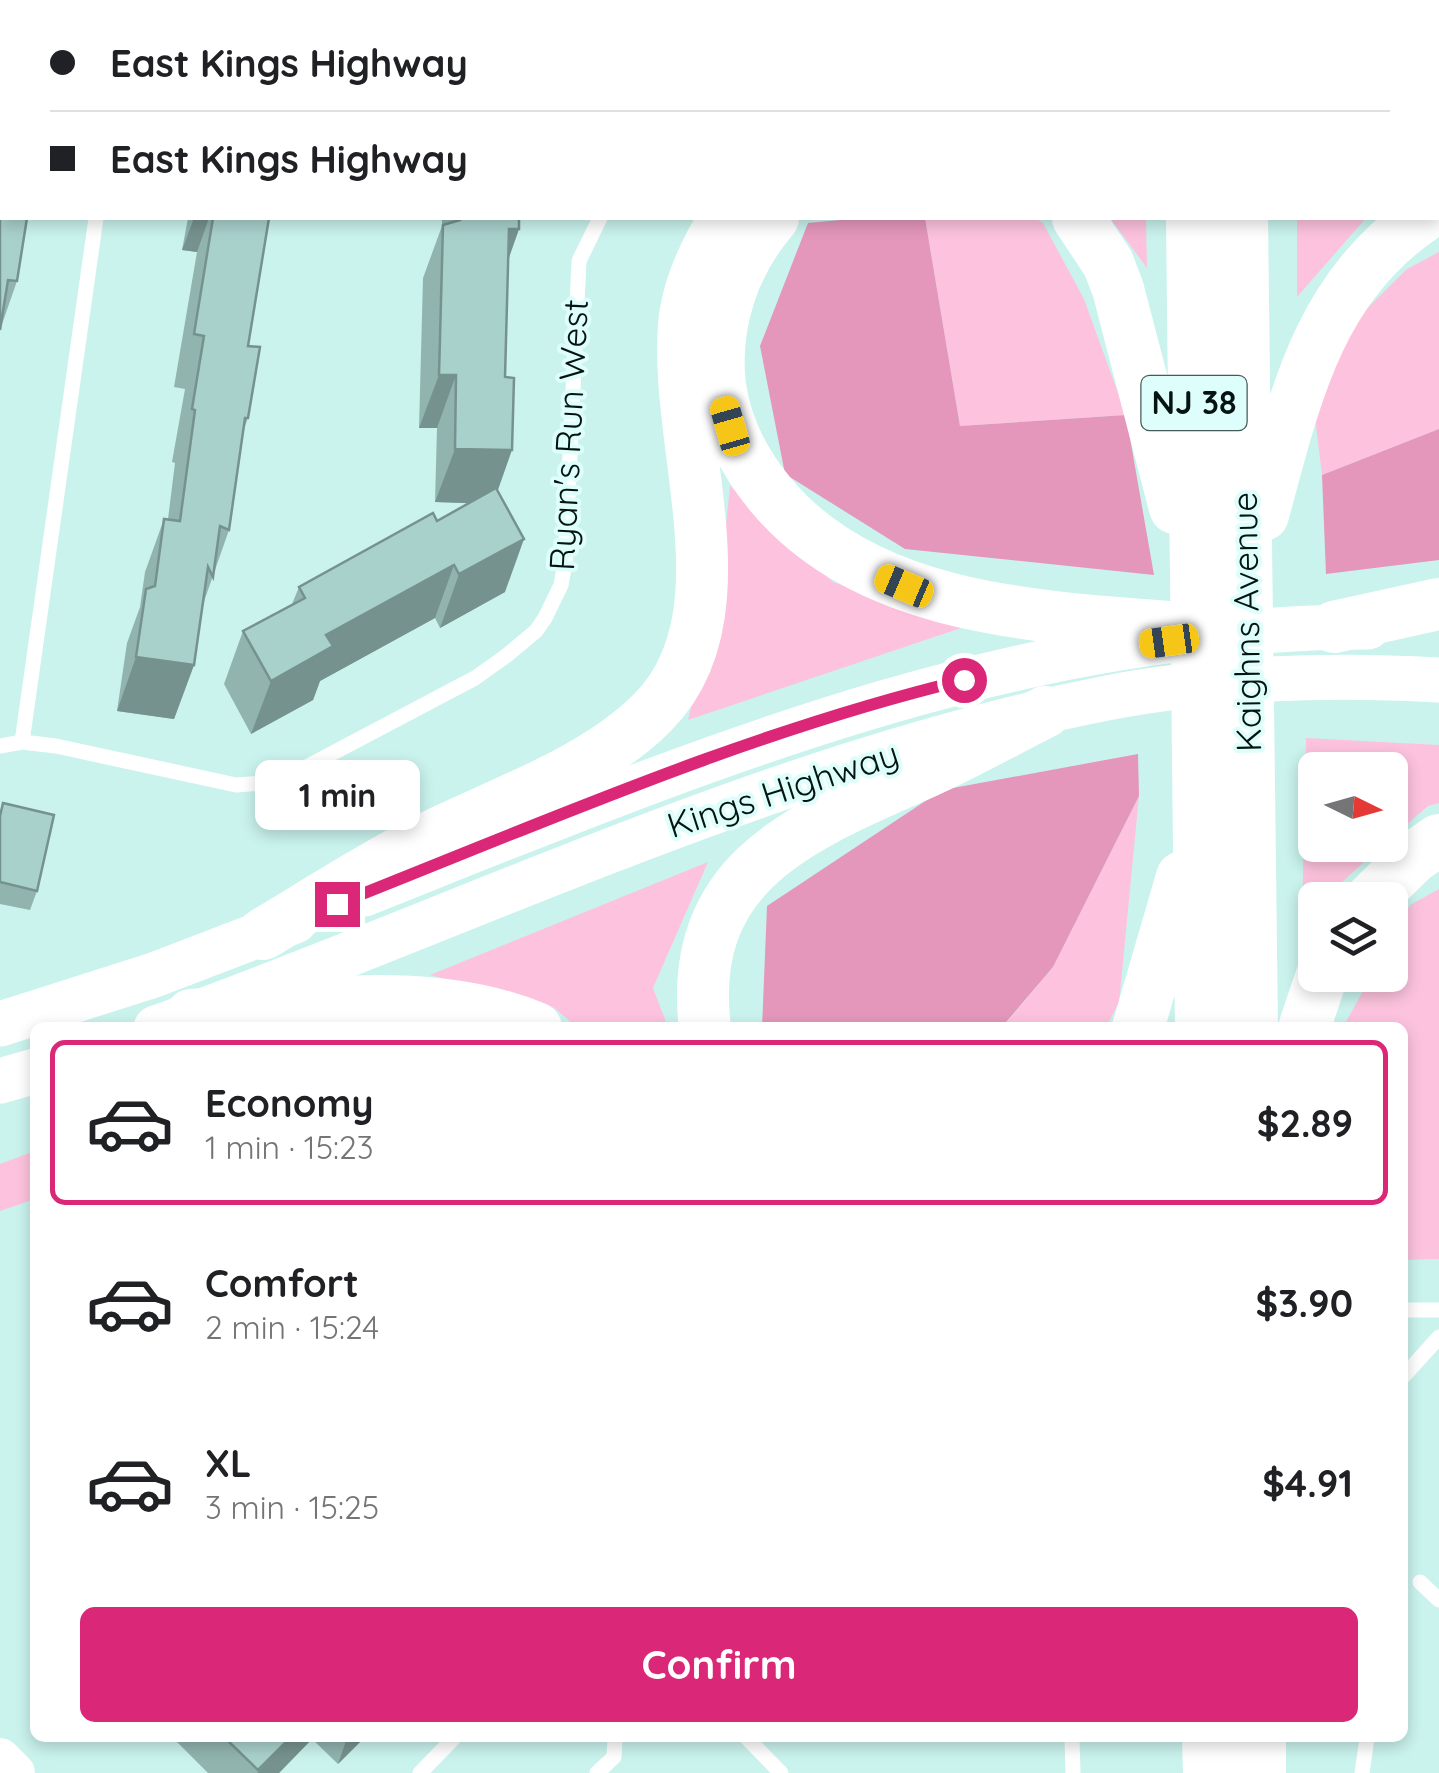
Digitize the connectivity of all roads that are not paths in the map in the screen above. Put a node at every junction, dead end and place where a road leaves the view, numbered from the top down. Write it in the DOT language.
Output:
graph roads {
  1 [pos="96,220"];
  2 [pos="599,220"];
  3 [pos="724,220"];
  4 [pos="771,220"];
  5 [pos="1079,220"];
  6 [pos="1192,220"];
  7 [pos="1242,220"];
  8 [pos="1418,220"];
  9 [pos="1247,574"];
  10 [pos="1196,588"];
  11 [pos="1439,604"];
  12 [pos="1439,630"];
  13 [pos="1238,632"];
  14 [pos="1107,635"];
  15 [pos="1334,652"];
  16 [pos="1439,680"];
  17 [pos="1044,712"];
  18 [pos="22,742"];
  19 [pos="0,746"];
  20 [pos="1199,813"];
  21 [pos="1439,840"];
  22 [pos="1388,882"];
  23 [pos="263,934"];
  24 [pos="1316,992"];
  25 [pos="174,1021"];
  26 [pos="522,1022"];
  27 [pos="705,1022"];
  28 [pos="1140,1022"];
  29 [pos="1201,1022"];
  30 [pos="1252,1022"];
  31 [pos="1306,1022"];
  32 [pos="0,1024"];
  33 [pos="30,1072"];
  34 [pos="0,1081"];
  35 [pos="1408,1310"];
  36 [pos="1439,1310"];
  37 [pos="1439,1337"];
  38 [pos="1408,1371"];
  39 [pos="1420,1582"];
  40 [pos="1439,1600"];
  41 [pos="450,1742"];
  42 [pos="617,1742"];
  43 [pos="751,1742"];
  44 [pos="1072,1742"];
  45 [pos="1208,1742"];
  46 [pos="1260,1742"];
  47 [pos="1366,1742"];
  48 [pos="0,1758"];
  49 [pos="606,1770"];
  50 [pos="16,1773"];
  51 [pos="420,1773"];
  52 [pos="781,1773"];
  53 [pos="1073,1773"];
  54 [pos="1209,1773"];
  55 [pos="1260,1773"];
  56 [pos="1362,1773"];
  1 -- 18 [label="lane"];
  2 -- 18 [label="lane, Ryan's Run West"];
  3 -- 23 [label="highway"];
  4 -- 14 [label="highway"];
  5 -- 10 [label="highway"];
  6 -- 10 [label="highway, Kaighns Avenue / NJ 38"];
  7 -- 9 [label="highway, Kaighns Avenue / NJ 38"];
  8 -- 9 [label="highway"];
  9 -- 30 [label="highway, Kaighns Avenue / NJ 38"];
  10 -- 20 [label="highway, Kaighns Avenue / NJ 38"];
  11 -- 15 [label="highway"];
  12 -- 15 [label="main road"];
  13 -- 14 [label="highway"];
  13 -- 15 [label="main road"];
  14 -- 23 [label="main road"];
  15 -- 16 [label="main road, Kings Highway"];
  15 -- 17 [label="main road, Kings Highway"];
  17 -- 25 [label="main road, Kings Highway"];
  17 -- 27 [label="highway"];
  18 -- 19 [label="lane, Ryan's Run West"];
  20 -- 28 [label="highway"];
  20 -- 29 [label="highway, Kaighns Avenue / NJ 38"];
  21 -- 22 [label="highway"];
  23 -- 32 [label="main road"];
  24 -- 31 [label="highway"];
  25 -- 26 [label="highway"];
  33 -- 34 [label="main road"];
  35 -- 36 [label="lane"];
  37 -- 38 [label="lane"];
  39 -- 40 [label="lane"];
  41 -- 51 [label="lane"];
  42 -- 49 [label="lane"];
  43 -- 52 [label="lane"];
  44 -- 53 [label="lane"];
  45 -- 54 [label="highway"];
  46 -- 55 [label="highway"];
  47 -- 56 [label="lane"];
  48 -- 50 [label="street"];
}
